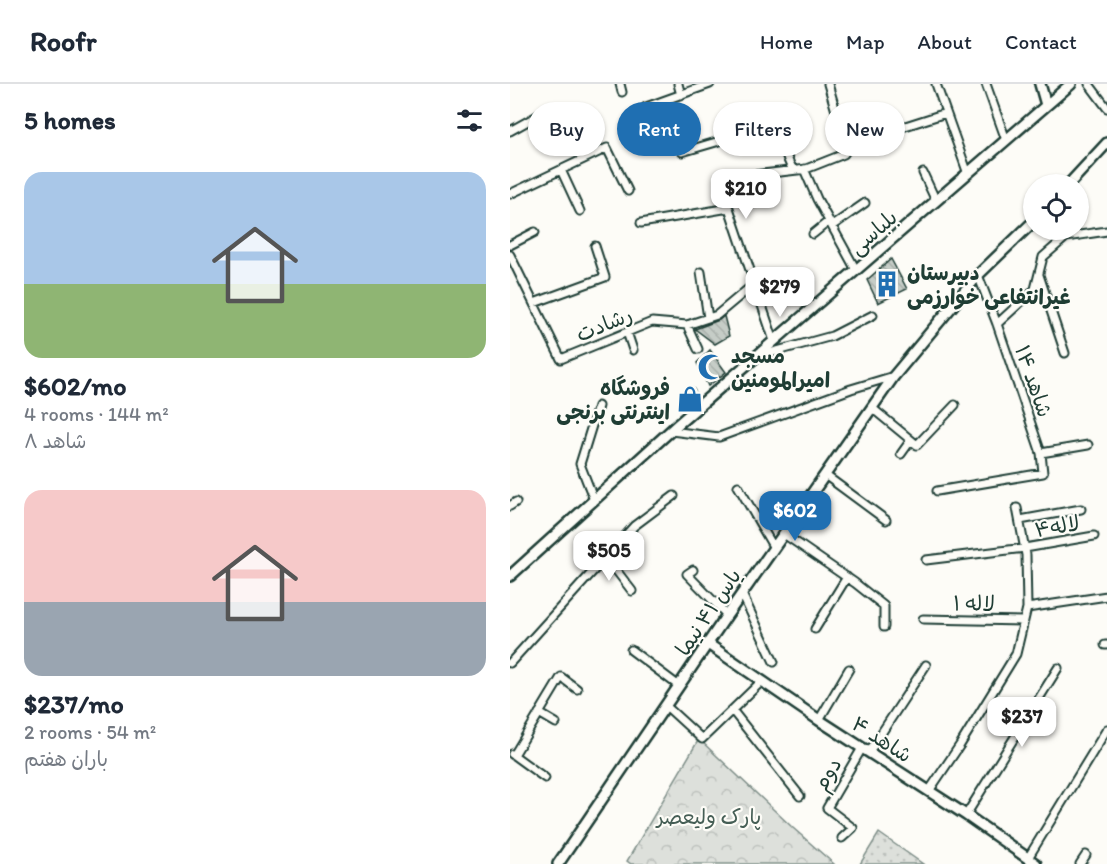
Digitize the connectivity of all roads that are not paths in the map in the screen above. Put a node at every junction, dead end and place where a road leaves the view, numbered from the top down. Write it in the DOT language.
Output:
graph roads {
  1 [pos="678,84"];
  2 [pos="710,84"];
  3 [pos="828,84"];
  4 [pos="936,84"];
  5 [pos="986,84"];
  6 [pos="1040,84"];
  7 [pos="1071,84"];
  8 [pos="1089,84"];
  9 [pos="681,95"];
  10 [pos="661,102"];
  11 [pos="1046,105"];
  12 [pos="1107,108"];
  13 [pos="946,113"];
  14 [pos="528,121"];
  15 [pos="905,126"];
  16 [pos="510,131"];
  17 [pos="1107,137"];
  18 [pos="1006,140"];
  19 [pos="1105,145"];
  20 [pos="701,146"];
  21 [pos="804,169"];
  22 [pos="561,170"];
  23 [pos="794,170"];
  24 [pos="923,173"];
  25 [pos="968,174"];
  26 [pos="1078,174"];
  27 [pos="745,176"];
  28 [pos="628,191"];
  29 [pos="510,195"];
  30 [pos="936,201"];
  31 [pos="865,203"];
  32 [pos="580,211"];
  33 [pos="641,223"];
  34 [pos="830,223"];
  35 [pos="1107,231"];
  36 [pos="535,232"];
  37 [pos="1023,232"];
  38 [pos="813,234"];
  39 [pos="510,245"];
  40 [pos="595,246"];
  41 [pos="510,255"];
  42 [pos="856,270"];
  43 [pos="701,272"];
  44 [pos="978,275"];
  45 [pos="1039,275"];
  46 [pos="754,284"];
  47 [pos="534,303"];
  48 [pos="873,315"];
  49 [pos="708,318"];
  50 [pos="997,324"];
  51 [pos="687,325"];
  52 [pos="627,332"];
  53 [pos="774,341"];
  54 [pos="698,349"];
  55 [pos="633,350"];
  56 [pos="1065,353"];
  57 [pos="757,357"];
  58 [pos="894,376"];
  59 [pos="955,405"];
  60 [pos="598,406"];
  61 [pos="872,408"];
  62 [pos="671,431"];
  63 [pos="911,440"];
  64 [pos="1088,445"];
  65 [pos="1041,453"];
  66 [pos="901,454"];
  67 [pos="825,475"];
  68 [pos="738,486"];
  69 [pos="937,491"];
  70 [pos="674,496"];
  71 [pos="594,500"];
  72 [pos="1017,508"];
  73 [pos="1082,509"];
  74 [pos="886,520"];
  75 [pos="1020,520"];
  76 [pos="784,534"];
  77 [pos="1094,536"];
  78 [pos="774,548"];
  79 [pos="1025,548"];
  80 [pos="606,558"];
  81 [pos="926,560"];
  82 [pos="693,570"];
  83 [pos="510,576"];
  84 [pos="847,577"];
  85 [pos="632,591"];
  86 [pos="742,594"];
  87 [pos="1107,596"];
  88 [pos="1027,608"];
  89 [pos="727,615"];
  90 [pos="923,619"];
  91 [pos="1024,621"];
  92 [pos="884,627"];
  93 [pos="815,629"];
  94 [pos="708,644"];
  95 [pos="631,650"];
  96 [pos="774,662"];
  97 [pos="510,663"];
  98 [pos="926,665"];
  99 [pos="1058,668"];
  100 [pos="849,669"];
  101 [pos="762,681"];
  102 [pos="679,686"];
  103 [pos="577,688"];
  104 [pos="666,706"];
  105 [pos="732,710"];
  106 [pos="539,713"];
  107 [pos="819,720"];
  108 [pos="556,723"];
  109 [pos="1107,729"];
  110 [pos="865,750"];
  111 [pos="512,754"];
  112 [pos="545,778"];
  113 [pos="929,791"];
  114 [pos="800,796"];
  115 [pos="966,814"];
  116 [pos="842,838"];
  117 [pos="1086,855"];
  118 [pos="1032,861"];
  119 [pos="558,864"];
  120 [pos="1080,864"];
  1 -- 9 [label="street"];
  2 -- 9 [label="street"];
  3 -- 21 [label="street"];
  4 -- 13 [label="street"];
  5 -- 18 [label="street"];
  6 -- 11 [label="street"];
  7 -- 11 [label="street, بلباسی"];
  8 -- 12 [label="street"];
  9 -- 10 [label="street"];
  11 -- 18 [label="street, بلباسی"];
  13 -- 15 [label="street"];
  13 -- 25 [label="street"];
  14 -- 16 [label="street"];
  17 -- 19 [label="street"];
  18 -- 25 [label="street, بلباسی"];
  19 -- 26 [label="street"];
  20 -- 23 [label="street"];
  21 -- 23 [label="street"];
  21 -- 34 [label="street"];
  22 -- 28 [label="street"];
  22 -- 29 [label="street"];
  22 -- 32 [label="street"];
  23 -- 27 [label="street"];
  24 -- 30 [label="street"];
  25 -- 30 [label="street, بلباسی"];
  30 -- 42 [label="street, بلباسی"];
  31 -- 34 [label="street"];
  33 -- 46 [label="street"];
  34 -- 38 [label="street"];
  34 -- 42 [label="street"];
  35 -- 45 [label="street"];
  36 -- 39 [label="street"];
  37 -- 44 [label="street, یاس ۴۱ نیما"];
  40 -- 47 [label="street"];
  41 -- 47 [label="street"];
  42 -- 53 [label="street, بلباسی"];
  43 -- 49 [label="street"];
  44 -- 50 [label="street, شاهد ۱۴"];
  44 -- 58 [label="street, یاس ۴۱ نیما"];
  45 -- 50 [label="street"];
  45 -- 56 [label="street"];
  46 -- 49 [label="street, رشادت"];
  46 -- 53 [label="street"];
  47 -- 52 [label="street, رشادت"];
  48 -- 57 [label="street"];
  49 -- 51 [label="street, رشادت"];
  50 -- 65 [label="street, شاهد ۱۴"];
  51 -- 52 [label="street, رشادت"];
  51 -- 54 [label="street"];
  52 -- 55 [label="street"];
  53 -- 57 [label="street, بلباسی"];
  57 -- 62 [label="street, بلباسی"];
  58 -- 61 [label="street, یاس ۴۱ نیما"];
  58 -- 62 [label="street"];
  59 -- 63 [label="street"];
  60 -- 71 [label="street"];
  61 -- 63 [label="street"];
  61 -- 67 [label="street, یاس ۴۱ نیما"];
  62 -- 71 [label="street, بلباسی"];
  63 -- 66 [label="street"];
  64 -- 65 [label="street"];
  65 -- 69 [label="street"];
  67 -- 74 [label="street"];
  67 -- 76 [label="street, یاس ۴۱ نیما"];
  68 -- 78 [label="street"];
  70 -- 80 [label="street"];
  71 -- 83 [label="street, بلباسی"];
  72 -- 75 [label="street"];
  73 -- 75 [label="street"];
  75 -- 79 [label="street"];
  76 -- 78 [label="street, یاس ۴۱ نیما"];
  76 -- 84 [label="street"];
  77 -- 79 [label="street, لاله۴"];
  78 -- 86 [label="street, یاس ۴۱ نیما"];
  79 -- 81 [label="street, لاله۴"];
  79 -- 88 [label="street"];
  80 -- 85 [label="street"];
  80 -- 97 [label="street"];
  82 -- 89 [label="street"];
  84 -- 92 [label="street"];
  84 -- 93 [label="street"];
  86 -- 89 [label="street, یاس ۴۱ نیما"];
  86 -- 96 [label="street"];
  87 -- 88 [label="street"];
  88 -- 91 [label="street"];
  89 -- 94 [label="street, یاس ۴۱ نیما"];
  90 -- 91 [label="street, لاله ۱"];
  91 -- 113 [label="street"];
  94 -- 101 [label="street, شاهد ۴"];
  94 -- 102 [label="street, یاس ۴۱ نیما"];
  95 -- 102 [label="street"];
  98 -- 110 [label="street"];
  99 -- 115 [label="street"];
  100 -- 107 [label="street"];
  101 -- 105 [label="street"];
  101 -- 107 [label="street, شاهد ۴"];
  102 -- 104 [label="street, یاس ۴۱ نیما"];
  103 -- 106 [label="street"];
  104 -- 105 [label="street"];
  104 -- 119 [label="street, یاس ۴۱ نیما"];
  105 -- 114 [label="street"];
  106 -- 108 [label="street"];
  106 -- 111 [label="street"];
  107 -- 110 [label="street, شاهد ۴"];
  109 -- 118 [label="street"];
  110 -- 113 [label="street, شاهد ۴"];
  110 -- 116 [label="street, دوم"];
  111 -- 112 [label="street"];
  113 -- 115 [label="street, شاهد ۴"];
  115 -- 118 [label="street, شاهد ۴"];
  117 -- 120 [label="street"];
}
